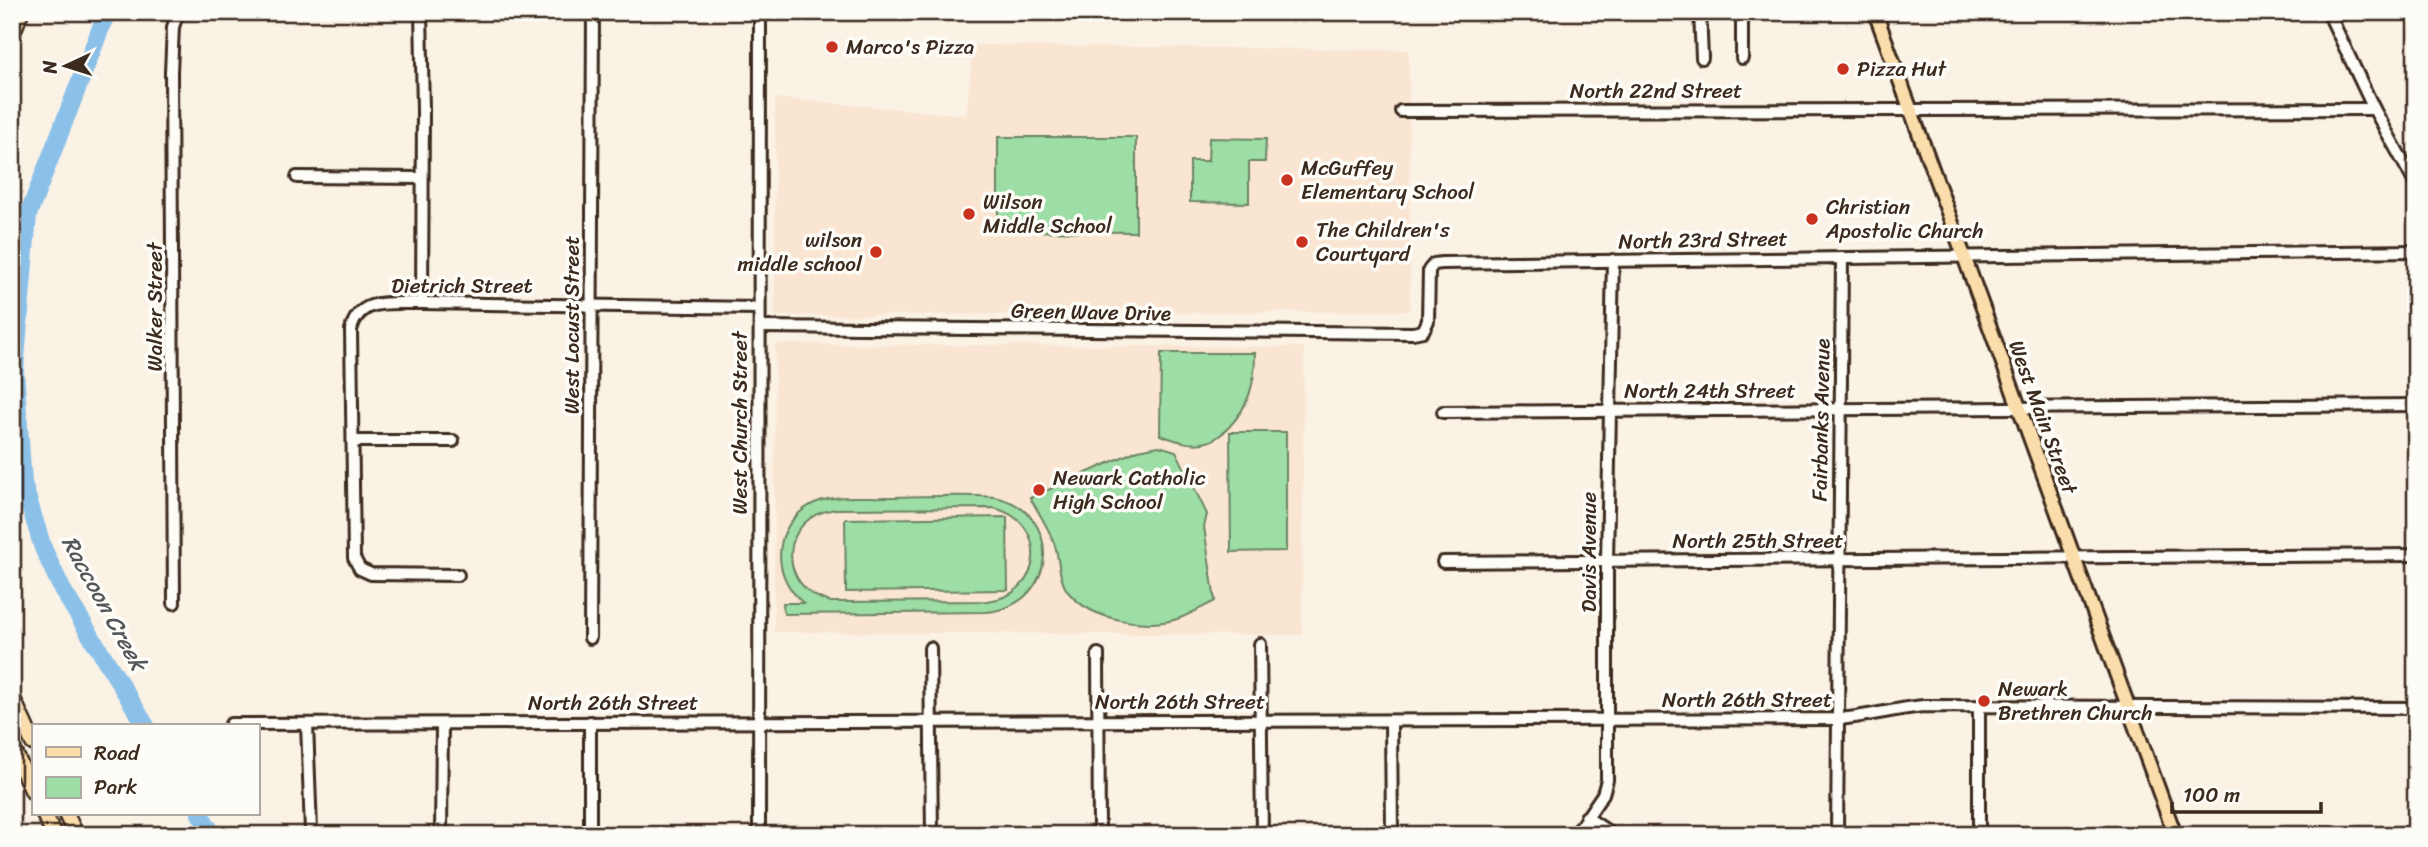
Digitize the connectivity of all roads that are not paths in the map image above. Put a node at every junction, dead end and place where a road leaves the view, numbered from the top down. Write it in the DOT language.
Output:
graph roads {
  1 [pos="21,12"];
  2 [pos="178,12"];
  3 [pos="421,12"];
  4 [pos="593,12"];
  5 [pos="760,12"];
  6 [pos="1700,12"];
  7 [pos="1742,12"];
  8 [pos="1875,12"];
  9 [pos="2328,12"];
  10 [pos="12,34"];
  11 [pos="1702,58"];
  12 [pos="1742,58"];
  13 [pos="2374,109"];
  14 [pos="1911,110"];
  15 [pos="1401,111"];
  16 [pos="297,177"];
  17 [pos="422,178"];
  18 [pos="2416,185"];
  19 [pos="2416,251"];
  20 [pos="1964,257"];
  21 [pos="1842,258"];
  22 [pos="1613,260"];
  23 [pos="422,303"];
  24 [pos="591,306"];
  25 [pos="760,308"];
  26 [pos="760,327"];
  27 [pos="1423,331"];
  28 [pos="2416,405"];
  29 [pos="2020,408"];
  30 [pos="1840,410"];
  31 [pos="1610,411"];
  32 [pos="1443,412"];
  33 [pos="353,441"];
  34 [pos="453,441"];
  35 [pos="2416,555"];
  36 [pos="2074,558"];
  37 [pos="1839,559"];
  38 [pos="1607,561"];
  39 [pos="1443,562"];
  40 [pos="458,575"];
  41 [pos="174,603"];
  42 [pos="590,638"];
  43 [pos="1260,644"];
  44 [pos="930,648"];
  45 [pos="1098,654"];
  46 [pos="12,697"];
  47 [pos="1979,706"];
  48 [pos="2129,708"];
  49 [pos="2416,708"];
  50 [pos="1609,719"];
  51 [pos="1837,719"];
  52 [pos="1261,720"];
  53 [pos="1391,721"];
  54 [pos="590,722"];
  55 [pos="759,722"];
  56 [pos="931,722"];
  57 [pos="1098,722"];
  58 [pos="230,724"];
  59 [pos="307,724"];
  60 [pos="442,725"];
  61 [pos="32,741"];
  62 [pos="12,747"];
  63 [pos="32,790"];
  64 [pos="45,816"];
  65 [pos="67,816"];
  66 [pos="1586,817"];
  67 [pos="311,831"];
  68 [pos="54,835"];
  69 [pos="76,835"];
  70 [pos="441,835"];
  71 [pos="590,835"];
  72 [pos="759,835"];
  73 [pos="932,835"];
  74 [pos="1099,835"];
  75 [pos="1262,835"];
  76 [pos="1392,835"];
  77 [pos="1575,835"];
  78 [pos="1613,835"];
  79 [pos="1837,835"];
  80 [pos="1979,835"];
  81 [pos="2175,835"];
  1 -- 10 [label="highway"];
  2 -- 41 [label="street, Walker Street"];
  3 -- 17 [label="street"];
  4 -- 24 [label="street, West Locust Street"];
  5 -- 25 [label="street, West Church Street"];
  6 -- 11 [label="street"];
  7 -- 12 [label="street"];
  8 -- 14 [label="main road, West Main Street"];
  9 -- 13 [label="street"];
  13 -- 14 [label="street, North 22nd Street"];
  13 -- 18 [label="street"];
  14 -- 15 [label="street, North 22nd Street"];
  14 -- 20 [label="main road, West Main Street"];
  16 -- 17 [label="street"];
  17 -- 23 [label="street"];
  19 -- 20 [label="street, North 23rd Street"];
  20 -- 21 [label="street, North 23rd Street"];
  20 -- 29 [label="main road, West Main Street"];
  21 -- 22 [label="street, North 23rd Street"];
  21 -- 30 [label="street, Fairbanks Avenue"];
  22 -- 27 [label="street, North 23rd Street"];
  22 -- 31 [label="street, Davis Avenue"];
  23 -- 24 [label="street, Dietrich Street"];
  23 -- 33 [label="street, Dietrich Street"];
  24 -- 25 [label="street, Dietrich Street"];
  24 -- 42 [label="street, West Locust Street"];
  25 -- 26 [label="street, West Church Street"];
  26 -- 27 [label="street, Green Wave Drive"];
  26 -- 55 [label="street, West Church Street"];
  28 -- 29 [label="street, North 24th Street"];
  29 -- 30 [label="street, North 24th Street"];
  29 -- 36 [label="main road, West Main Street"];
  30 -- 31 [label="street, North 24th Street"];
  30 -- 37 [label="street, Fairbanks Avenue"];
  31 -- 32 [label="street, North 24th Street"];
  31 -- 38 [label="street, Davis Avenue"];
  33 -- 34 [label="street"];
  33 -- 40 [label="street, Dietrich Street"];
  35 -- 36 [label="street, North 25th Street"];
  36 -- 37 [label="street, North 25th Street"];
  36 -- 48 [label="main road, West Main Street"];
  37 -- 38 [label="street, North 25th Street"];
  37 -- 51 [label="street, Fairbanks Avenue"];
  38 -- 39 [label="street, North 25th Street"];
  38 -- 50 [label="street, Davis Avenue"];
  43 -- 52 [label="street"];
  44 -- 56 [label="street"];
  45 -- 57 [label="street"];
  46 -- 61 [label="highway"];
  47 -- 48 [label="street, North 26th Street"];
  47 -- 51 [label="street, North 26th Street"];
  47 -- 80 [label="street"];
  48 -- 49 [label="street, North 26th Street"];
  48 -- 81 [label="main road, West Main Street"];
  50 -- 51 [label="street, North 26th Street"];
  50 -- 53 [label="street, North 26th Street"];
  50 -- 66 [label="street, Davis Avenue"];
  51 -- 79 [label="street, Fairbanks Avenue"];
  52 -- 53 [label="street, North 26th Street"];
  52 -- 57 [label="street, North 26th Street"];
  52 -- 75 [label="street"];
  53 -- 76 [label="street"];
  54 -- 55 [label="street, North 26th Street"];
  54 -- 60 [label="street, North 26th Street"];
  54 -- 71 [label="street"];
  55 -- 56 [label="street, North 26th Street"];
  55 -- 72 [label="street, West Church Street"];
  56 -- 57 [label="street, North 26th Street"];
  56 -- 73 [label="street"];
  57 -- 74 [label="street"];
  58 -- 59 [label="street, North 26th Street"];
  59 -- 60 [label="street, North 26th Street"];
  59 -- 67 [label="street"];
  60 -- 70 [label="street"];
  62 -- 63 [label="highway"];
  64 -- 68 [label="highway"];
  65 -- 69 [label="highway"];
  66 -- 77 [label="street, Davis Avenue"];
  66 -- 78 [label="street"];
}
